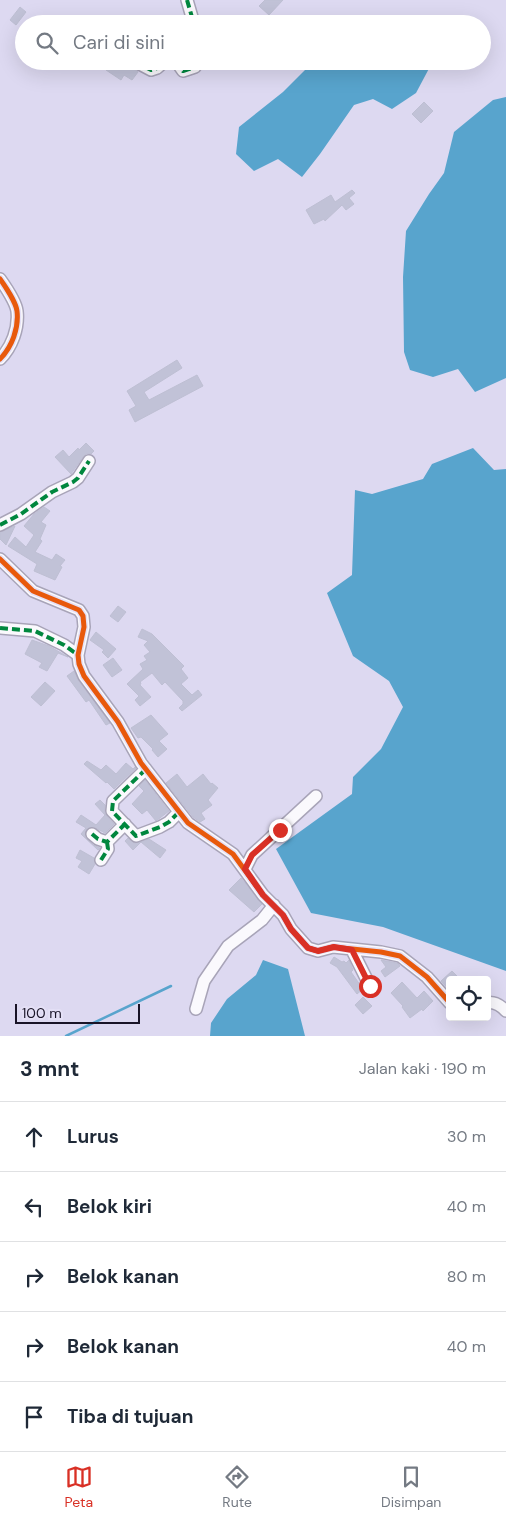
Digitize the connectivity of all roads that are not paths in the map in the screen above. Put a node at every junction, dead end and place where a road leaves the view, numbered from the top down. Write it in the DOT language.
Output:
graph roads {
  1 [pos="187,0"];
  2 [pos="191,15"];
  3 [pos="0,279"];
  4 [pos="0,359"];
  5 [pos="89,461"];
  6 [pos="0,525"];
  7 [pos="0,559"];
  8 [pos="0,628"];
  9 [pos="78,655"];
  10 [pos="146,769"];
  11 [pos="316,796"];
  12 [pos="179,812"];
  13 [pos="125,824"];
  14 [pos="92,834"];
  15 [pos="107,842"];
  16 [pos="101,860"];
  17 [pos="245,869"];
  18 [pos="274,905"];
  19 [pos="352,950"];
  20 [pos="370,986"];
  21 [pos="446,998"];
  22 [pos="491,1002"];
  23 [pos="196,1009"];
  24 [pos="506,1011"];
  1 -- 2 [label="street"];
  3 -- 4 [label="street"];
  5 -- 6 [label="street"];
  7 -- 9 [label="street"];
  8 -- 9 [label="street"];
  9 -- 10 [label="street"];
  10 -- 12 [label="street"];
  10 -- 13 [label="street"];
  11 -- 17 [label="street"];
  12 -- 13 [label="street"];
  12 -- 17 [label="street"];
  13 -- 15 [label="street"];
  14 -- 15 [label="street"];
  15 -- 16 [label="street"];
  17 -- 18 [label="street"];
  18 -- 19 [label="street"];
  18 -- 23 [label="street"];
  19 -- 20 [label="street"];
  19 -- 21 [label="street"];
  22 -- 24 [label="street"];
}
